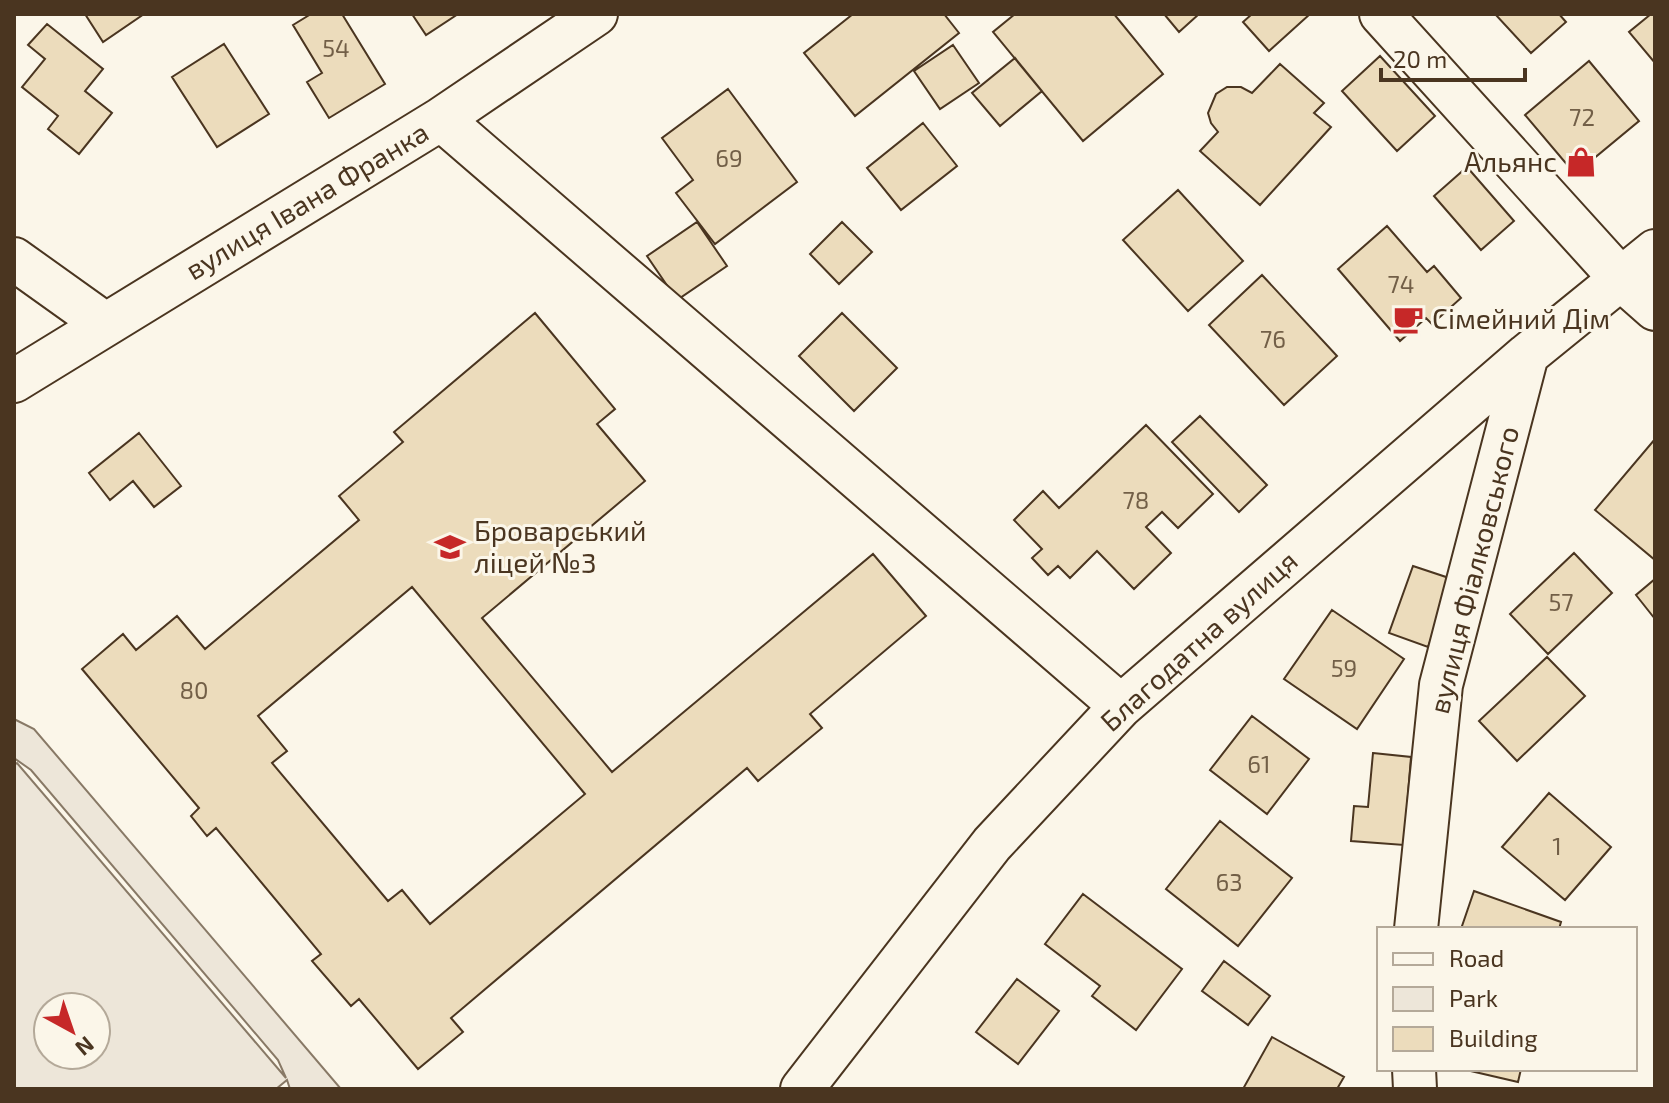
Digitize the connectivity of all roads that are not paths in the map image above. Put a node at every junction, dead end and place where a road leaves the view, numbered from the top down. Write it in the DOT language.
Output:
graph roads {
  1 [pos="596,14"];
  2 [pos="1381,14"];
  3 [pos="441,119"];
  4 [pos="1655,251"];
  5 [pos="14,259"];
  6 [pos="1621,279"];
  7 [pos="1655,309"];
  8 [pos="105,324"];
  9 [pos="1527,355"];
  10 [pos="14,381"];
  11 [pos="1121,706"];
  12 [pos="1416,927"];
  13 [pos="802,1089"];
  1 -- 3 [label="street, вулиця Івана Франка"];
  2 -- 6 [label="street"];
  3 -- 8 [label="street, вулиця Івана Франка"];
  3 -- 11 [label="street"];
  4 -- 6 [label="street, Благодатна вулиця"];
  5 -- 8 [label="street"];
  6 -- 7 [label="street"];
  6 -- 9 [label="street, Благодатна вулиця"];
  8 -- 10 [label="street, вулиця Івана Франка"];
  9 -- 11 [label="street, Благодатна вулиця"];
  9 -- 12 [label="street, вулиця Фіалковського"];
  11 -- 13 [label="street, Благодатна вулиця"];
}
